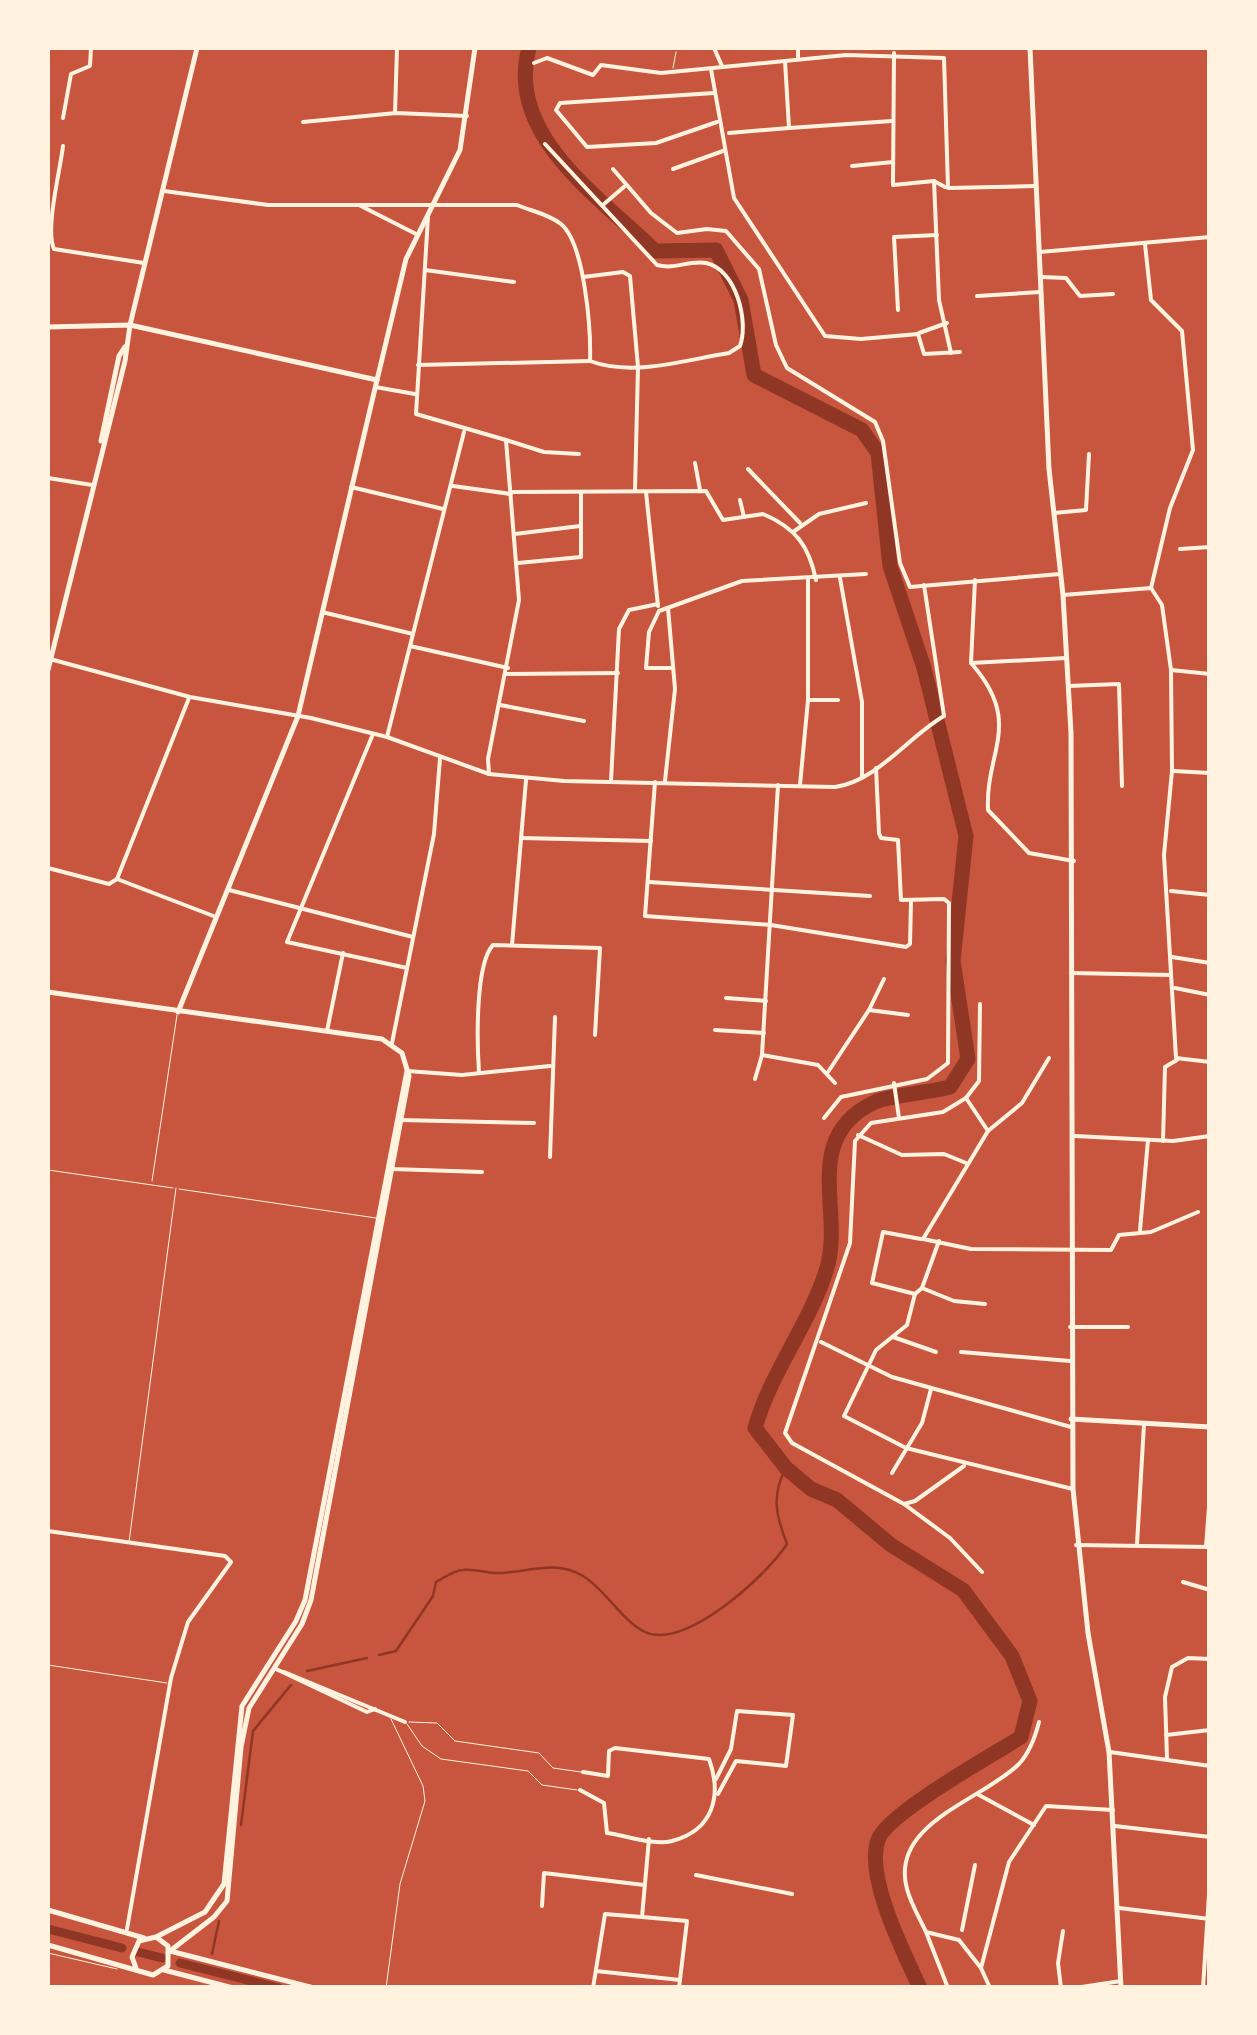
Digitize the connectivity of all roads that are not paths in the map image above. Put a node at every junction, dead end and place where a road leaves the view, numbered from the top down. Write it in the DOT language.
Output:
graph roads {
  1 [pos="90,48"];
  2 [pos="198,48"];
  3 [pos="396,48"];
  4 [pos="475,48"];
  5 [pos="714,48"];
  6 [pos="798,48"];
  7 [pos="1030,48"];
  8 [pos="676,52"];
  9 [pos="894,53"];
  10 [pos="798,59"];
  11 [pos="785,61"];
  12 [pos="534,63"];
  13 [pos="712,68"];
  14 [pos="722,68"];
  15 [pos="672,72"];
  16 [pos="714,93"];
  17 [pos="395,113"];
  18 [pos="467,116"];
  19 [pos="62,118"];
  20 [pos="892,121"];
  21 [pos="303,122"];
  22 [pos="718,122"];
  23 [pos="789,128"];
  24 [pos="730,133"];
  25 [pos="545,144"];
  26 [pos="63,146"];
  27 [pos="723,151"];
  28 [pos="892,162"];
  29 [pos="852,166"];
  30 [pos="613,169"];
  31 [pos="672,170"];
  32 [pos="934,181"];
  33 [pos="626,186"];
  34 [pos="1034,186"];
  35 [pos="948,188"];
  36 [pos="164,190"];
  37 [pos="434,202"];
  38 [pos="605,203"];
  39 [pos="358,204"];
  40 [pos="428,214"];
  41 [pos="418,234"];
  42 [pos="937,235"];
  43 [pos="1210,237"];
  44 [pos="1145,244"];
  45 [pos="1040,252"];
  46 [pos="144,263"];
  47 [pos="425,270"];
  48 [pos="582,277"];
  49 [pos="1039,277"];
  50 [pos="514,282"];
  51 [pos="1040,292"];
  52 [pos="1113,294"];
  53 [pos="977,296"];
  54 [pos="898,310"];
  55 [pos="947,323"];
  56 [pos="130,325"];
  57 [pos="48,327"];
  58 [pos="918,334"];
  59 [pos="960,352"];
  60 [pos="950,353"];
  61 [pos="590,361"];
  62 [pos="418,365"];
  63 [pos="638,367"];
  64 [pos="376,383"];
  65 [pos="415,394"];
  66 [pos="464,431"];
  67 [pos="506,440"];
  68 [pos="579,454"];
  69 [pos="1089,454"];
  70 [pos="695,463"];
  71 [pos="748,468"];
  72 [pos="48,478"];
  73 [pos="92,485"];
  74 [pos="453,486"];
  75 [pos="351,488"];
  76 [pos="635,490"];
  77 [pos="646,490"];
  78 [pos="700,490"];
  79 [pos="581,492"];
  80 [pos="511,493"];
  81 [pos="740,500"];
  82 [pos="866,503"];
  83 [pos="443,509"];
  84 [pos="1054,513"];
  85 [pos="744,516"];
  86 [pos="801,524"];
  87 [pos="580,526"];
  88 [pos="793,532"];
  89 [pos="515,534"];
  90 [pos="1210,547"];
  91 [pos="1180,549"];
  92 [pos="518,563"];
  93 [pos="866,574"];
  94 [pos="1060,574"];
  95 [pos="840,578"];
  96 [pos="808,580"];
  97 [pos="816,580"];
  98 [pos="975,580"];
  99 [pos="924,585"];
  100 [pos="1150,588"];
  101 [pos="1063,595"];
  102 [pos="658,604"];
  103 [pos="668,608"];
  104 [pos="659,611"];
  105 [pos="322,612"];
  106 [pos="413,634"];
  107 [pos="410,646"];
  108 [pos="1066,658"];
  109 [pos="50,659"];
  110 [pos="971,663"];
  111 [pos="672,668"];
  112 [pos="48,670"];
  113 [pos="1170,670"];
  114 [pos="507,671"];
  115 [pos="618,673"];
  116 [pos="1210,674"];
  117 [pos="1068,686"];
  118 [pos="190,697"];
  119 [pos="808,700"];
  120 [pos="838,700"];
  121 [pos="499,705"];
  122 [pos="298,716"];
  123 [pos="584,721"];
  124 [pos="372,734"];
  125 [pos="387,738"];
  126 [pos="440,758"];
  127 [pos="488,759"];
  128 [pos="471,766"];
  129 [pos="876,768"];
  130 [pos="1172,771"];
  131 [pos="1210,773"];
  132 [pos="490,774"];
  133 [pos="862,776"];
  134 [pos="526,779"];
  135 [pos="611,781"];
  136 [pos="665,781"];
  137 [pos="655,782"];
  138 [pos="778,784"];
  139 [pos="800,786"];
  140 [pos="1122,786"];
  141 [pos="518,838"];
  142 [pos="651,841"];
  143 [pos="1074,861"];
  144 [pos="48,868"];
  145 [pos="117,879"];
  146 [pos="648,882"];
  147 [pos="227,889"];
  148 [pos="772,892"];
  149 [pos="1171,892"];
  150 [pos="1210,895"];
  151 [pos="870,896"];
  152 [pos="911,900"];
  153 [pos="300,908"];
  154 [pos="216,917"];
  155 [pos="771,926"];
  156 [pos="413,937"];
  157 [pos="512,945"];
  158 [pos="343,953"];
  159 [pos="1172,957"];
  160 [pos="1210,963"];
  161 [pos="407,968"];
  162 [pos="1071,973"];
  163 [pos="1173,975"];
  164 [pos="884,979"];
  165 [pos="1173,987"];
  166 [pos="48,992"];
  167 [pos="1210,994"];
  168 [pos="726,998"];
  169 [pos="766,1001"];
  170 [pos="980,1004"];
  171 [pos="869,1010"];
  172 [pos="177,1013"];
  173 [pos="908,1014"];
  174 [pos="555,1017"];
  175 [pos="715,1030"];
  176 [pos="327,1031"];
  177 [pos="764,1033"];
  178 [pos="596,1035"];
  179 [pos="392,1043"];
  180 [pos="762,1055"];
  181 [pos="1048,1058"];
  182 [pos="1178,1060"];
  183 [pos="1210,1062"];
  184 [pos="550,1066"];
  185 [pos="407,1071"];
  186 [pos="479,1072"];
  187 [pos="828,1072"];
  188 [pos="755,1079"];
  189 [pos="834,1083"];
  190 [pos="895,1086"];
  191 [pos="966,1098"];
  192 [pos="899,1117"];
  193 [pos="824,1118"];
  194 [pos="398,1120"];
  195 [pos="534,1122"];
  196 [pos="988,1131"];
  197 [pos="858,1135"];
  198 [pos="1074,1136"];
  199 [pos="1210,1136"];
  200 [pos="395,1140"];
  201 [pos="1148,1140"];
  202 [pos="1163,1141"];
  203 [pos="550,1157"];
  204 [pos="966,1164"];
  205 [pos="392,1169"];
  206 [pos="48,1170"];
  207 [pos="482,1172"];
  208 [pos="152,1185"];
  209 [pos="176,1188"];
  210 [pos="1198,1212"];
  211 [pos="380,1218"];
  212 [pos="1140,1232"];
  213 [pos="923,1239"];
  214 [pos="939,1241"];
  215 [pos="1074,1248"];
  216 [pos="922,1288"];
  217 [pos="915,1294"];
  218 [pos="985,1304"];
  219 [pos="1070,1326"];
  220 [pos="1128,1327"];
  221 [pos="893,1337"];
  222 [pos="820,1342"];
  223 [pos="936,1352"];
  224 [pos="961,1352"];
  225 [pos="1070,1361"];
  226 [pos="867,1366"];
  227 [pos="931,1389"];
  228 [pos="1071,1418"];
  229 [pos="1144,1424"];
  230 [pos="1071,1427"];
  231 [pos="1210,1427"];
  232 [pos="906,1448"];
  233 [pos="964,1466"];
  234 [pos="892,1473"];
  235 [pos="1073,1489"];
  236 [pos="1210,1494"];
  237 [pos="904,1504"];
  238 [pos="48,1531"];
  239 [pos="128,1542"];
  240 [pos="1137,1544"];
  241 [pos="1076,1545"];
  242 [pos="1208,1547"];
  243 [pos="982,1572"];
  244 [pos="1183,1582"];
  245 [pos="1210,1590"];
  246 [pos="1210,1659"];
  247 [pos="48,1665"];
  248 [pos="272,1667"];
  249 [pos="170,1684"];
  250 [pos="390,1716"];
  251 [pos="405,1722"];
  252 [pos="1039,1722"];
  253 [pos="1210,1730"];
  254 [pos="1166,1735"];
  255 [pos="1109,1752"];
  256 [pos="1167,1758"];
  257 [pos="1210,1766"];
  258 [pos="583,1772"];
  259 [pos="716,1779"];
  260 [pos="580,1790"];
  261 [pos="718,1794"];
  262 [pos="979,1795"];
  263 [pos="1113,1810"];
  264 [pos="1034,1825"];
  265 [pos="1114,1826"];
  266 [pos="1210,1837"];
  267 [pos="649,1839"];
  268 [pos="976,1865"];
  269 [pos="696,1875"];
  270 [pos="1210,1879"];
  271 [pos="228,1884"];
  272 [pos="644,1885"];
  273 [pos="792,1894"];
  274 [pos="542,1906"];
  275 [pos="1119,1908"];
  276 [pos="48,1910"];
  277 [pos="642,1917"];
  278 [pos="1208,1919"];
  279 [pos="127,1929"];
  280 [pos="962,1930"];
  281 [pos="1063,1930"];
  282 [pos="926,1932"];
  283 [pos="156,1937"];
  284 [pos="144,1938"];
  285 [pos="48,1944"];
  286 [pos="48,1953"];
  287 [pos="170,1953"];
  288 [pos="126,1964"];
  289 [pos="136,1968"];
  290 [pos="166,1968"];
  291 [pos="982,1968"];
  292 [pos="596,1971"];
  293 [pos="680,1980"];
  294 [pos="1121,1984"];
  295 [pos="232,1988"];
  296 [pos="314,1988"];
  297 [pos="386,1988"];
  298 [pos="592,1988"];
  299 [pos="678,1988"];
  300 [pos="948,1988"];
  301 [pos="990,1988"];
  302 [pos="1061,1988"];
  303 [pos="1075,1988"];
  304 [pos="1204,1988"];
  1 -- 19 [label="street"];
  2 -- 36 [label="main road"];
  3 -- 17 [label="street"];
  4 -- 18 [label="main road"];
  5 -- 14 [label="street"];
  6 -- 10 [label="street"];
  7 -- 34 [label="main road"];
  8 -- 15 [label="lane"];
  9 -- 10 [label="street"];
  9 -- 20 [label="street"];
  9 -- 35 [label="street"];
  10 -- 11 [label="street"];
  11 -- 14 [label="street"];
  11 -- 23 [label="street"];
  12 -- 15 [label="street"];
  13 -- 14 [label="street"];
  13 -- 15 [label="street"];
  13 -- 16 [label="street"];
  16 -- 22 [label="street"];
  16 -- 22 [label="street"];
  17 -- 18 [label="street"];
  17 -- 21 [label="street"];
  18 -- 37 [label="main road"];
  20 -- 23 [label="street"];
  20 -- 28 [label="street"];
  22 -- 27 [label="street"];
  23 -- 24 [label="street"];
  25 -- 38 [label="street"];
  26 -- 46 [label="street"];
  27 -- 31 [label="street"];
  27 -- 58 [label="street"];
  28 -- 29 [label="street"];
  28 -- 32 [label="street"];
  30 -- 33 [label="street"];
  32 -- 35 [label="street"];
  32 -- 42 [label="street"];
  33 -- 38 [label="street"];
  33 -- 99 [label="street"];
  34 -- 35 [label="street"];
  34 -- 45 [label="main road"];
  36 -- 39 [label="street"];
  36 -- 46 [label="main road"];
  37 -- 39 [label="street"];
  37 -- 40 [label="main road"];
  37 -- 48 [label="street"];
  38 -- 63 [label="street"];
  39 -- 41 [label="street"];
  40 -- 41 [label="main road"];
  40 -- 47 [label="street"];
  41 -- 64 [label="main road"];
  42 -- 54 [label="street"];
  42 -- 55 [label="street"];
  43 -- 44 [label="street"];
  44 -- 45 [label="street"];
  44 -- 100 [label="street"];
  45 -- 49 [label="main road"];
  46 -- 56 [label="main road"];
  47 -- 50 [label="street"];
  47 -- 62 [label="street"];
  48 -- 61 [label="street"];
  48 -- 63 [label="street"];
  49 -- 51 [label="main road"];
  49 -- 52 [label="street"];
  51 -- 53 [label="street"];
  51 -- 84 [label="main road"];
  55 -- 58 [label="street"];
  55 -- 60 [label="street"];
  56 -- 57 [label="main road"];
  56 -- 64 [label="main road"];
  56 -- 73 [label="main road"];
  58 -- 60 [label="street"];
  59 -- 60 [label="street"];
  61 -- 62 [label="street"];
  61 -- 63 [label="street"];
  62 -- 65 [label="street"];
  63 -- 76 [label="street"];
  64 -- 65 [label="street"];
  64 -- 75 [label="main road"];
  65 -- 66 [label="street"];
  66 -- 67 [label="street"];
  66 -- 74 [label="street"];
  67 -- 68 [label="street"];
  67 -- 80 [label="street"];
  69 -- 84 [label="street"];
  70 -- 78 [label="street"];
  71 -- 86 [label="street"];
  72 -- 73 [label="street"];
  73 -- 109 [label="main road"];
  74 -- 80 [label="street"];
  74 -- 83 [label="street"];
  75 -- 83 [label="street"];
  75 -- 105 [label="main road"];
  76 -- 77 [label="street"];
  76 -- 79 [label="street"];
  77 -- 78 [label="street"];
  77 -- 102 [label="street"];
  78 -- 85 [label="street"];
  79 -- 80 [label="street"];
  79 -- 87 [label="street"];
  80 -- 89 [label="street"];
  81 -- 85 [label="street"];
  82 -- 86 [label="street"];
  83 -- 106 [label="street"];
  84 -- 94 [label="main road"];
  85 -- 88 [label="street"];
  86 -- 88 [label="street"];
  87 -- 89 [label="street"];
  87 -- 92 [label="street"];
  88 -- 97 [label="street"];
  89 -- 92 [label="street"];
  90 -- 91 [label="street"];
  92 -- 114 [label="street"];
  93 -- 95 [label="street"];
  94 -- 98 [label="street"];
  94 -- 101 [label="main road"];
  95 -- 97 [label="street"];
  95 -- 133 [label="street"];
  96 -- 97 [label="street"];
  96 -- 103 [label="street"];
  96 -- 119 [label="street"];
  98 -- 99 [label="street"];
  98 -- 110 [label="street"];
  99 -- 129 [label="street"];
  100 -- 101 [label="street"];
  100 -- 113 [label="street"];
  101 -- 108 [label="main road"];
  102 -- 104 [label="street"];
  102 -- 115 [label="street"];
  103 -- 104 [label="street"];
  103 -- 111 [label="street"];
  104 -- 111 [label="street"];
  105 -- 106 [label="street"];
  105 -- 122 [label="main road"];
  106 -- 107 [label="street"];
  107 -- 114 [label="street"];
  107 -- 125 [label="street"];
  108 -- 110 [label="street"];
  108 -- 117 [label="main road"];
  109 -- 112 [label="main road"];
  109 -- 118 [label="street"];
  110 -- 143 [label="street"];
  111 -- 136 [label="street"];
  113 -- 116 [label="street"];
  113 -- 130 [label="street"];
  114 -- 115 [label="street"];
  114 -- 121 [label="street"];
  115 -- 135 [label="street"];
  117 -- 140 [label="street"];
  117 -- 143 [label="main road"];
  118 -- 122 [label="street"];
  118 -- 145 [label="street"];
  119 -- 120 [label="street"];
  119 -- 139 [label="street"];
  121 -- 123 [label="street"];
  121 -- 127 [label="street"];
  122 -- 124 [label="street"];
  122 -- 147 [label="main road"];
  124 -- 125 [label="street"];
  124 -- 153 [label="street"];
  125 -- 126 [label="street"];
  126 -- 128 [label="street"];
  126 -- 156 [label="street"];
  127 -- 128 [label="street"];
  127 -- 132 [label="street"];
  128 -- 132 [label="street"];
  129 -- 133 [label="street"];
  129 -- 152 [label="street"];
  130 -- 131 [label="street"];
  130 -- 159 [label="street"];
  132 -- 134 [label="street"];
  133 -- 139 [label="street"];
  134 -- 135 [label="street"];
  134 -- 141 [label="street"];
  135 -- 137 [label="street"];
  136 -- 137 [label="street"];
  136 -- 138 [label="street"];
  137 -- 142 [label="street"];
  138 -- 139 [label="street"];
  138 -- 148 [label="street"];
  141 -- 142 [label="street"];
  141 -- 157 [label="street"];
  142 -- 146 [label="street"];
  143 -- 162 [label="main road"];
  144 -- 145 [label="street"];
  145 -- 154 [label="street"];
  146 -- 148 [label="street"];
  146 -- 155 [label="street"];
  147 -- 153 [label="street"];
  147 -- 154 [label="main road"];
  148 -- 151 [label="street"];
  148 -- 155 [label="street"];
  149 -- 150 [label="street"];
  152 -- 155 [label="street"];
  152 -- 190 [label="street"];
  153 -- 156 [label="street"];
  153 -- 158 [label="street"];
  154 -- 172 [label="main road"];
  155 -- 169 [label="street"];
  156 -- 161 [label="street"];
  157 -- 178 [label="street"];
  157 -- 186 [label="street"];
  158 -- 161 [label="street"];
  158 -- 176 [label="street"];
  159 -- 160 [label="street"];
  159 -- 163 [label="street"];
  161 -- 179 [label="street"];
  162 -- 163 [label="street"];
  162 -- 198 [label="main road"];
  163 -- 165 [label="street"];
  164 -- 171 [label="street"];
  165 -- 167 [label="street"];
  165 -- 182 [label="street"];
  166 -- 172 [label="main road"];
  168 -- 169 [label="street"];
  169 -- 177 [label="street"];
  170 -- 191 [label="street"];
  171 -- 173 [label="street"];
  171 -- 187 [label="street"];
  172 -- 176 [label="main road"];
  172 -- 208 [label="lane"];
  174 -- 184 [label="street"];
  175 -- 177 [label="street"];
  176 -- 179 [label="main road"];
  177 -- 180 [label="street"];
  179 -- 185 [label="main road"];
  180 -- 187 [label="street"];
  180 -- 188 [label="street"];
  181 -- 196 [label="street"];
  182 -- 183 [label="street"];
  182 -- 202 [label="street"];
  184 -- 186 [label="street"];
  184 -- 203 [label="street"];
  185 -- 186 [label="street"];
  185 -- 194 [label="main road"];
  187 -- 189 [label="street"];
  190 -- 192 [label="street"];
  190 -- 193 [label="street"];
  191 -- 192 [label="street"];
  191 -- 196 [label="street"];
  192 -- 197 [label="street"];
  194 -- 195 [label="street"];
  194 -- 200 [label="main road"];
  196 -- 204 [label="street"];
  197 -- 204 [label="street"];
  197 -- 222 [label="street"];
  198 -- 201 [label="street"];
  198 -- 215 [label="main road"];
  199 -- 202 [label="street"];
  200 -- 205 [label="main road"];
  200 -- 211 [label="main road"];
  201 -- 202 [label="street"];
  201 -- 212 [label="street"];
  204 -- 213 [label="street"];
  205 -- 207 [label="street"];
  205 -- 211 [label="main road"];
  206 -- 208 [label="lane"];
  208 -- 209 [label="lane"];
  209 -- 211 [label="lane"];
  209 -- 239 [label="lane"];
  210 -- 212 [label="street"];
  211 -- 248 [label="main road"];
  212 -- 215 [label="street"];
  213 -- 214 [label="street"];
  213 -- 217 [label="street"];
  214 -- 215 [label="street"];
  214 -- 216 [label="street"];
  215 -- 219 [label="main road"];
  216 -- 217 [label="street"];
  216 -- 218 [label="street"];
  217 -- 221 [label="street"];
  219 -- 220 [label="street"];
  219 -- 225 [label="main road"];
  221 -- 223 [label="street"];
  221 -- 226 [label="street"];
  222 -- 226 [label="street"];
  222 -- 237 [label="street"];
  224 -- 225 [label="street"];
  225 -- 228 [label="main road"];
  226 -- 227 [label="street"];
  226 -- 232 [label="street"];
  227 -- 230 [label="street"];
  227 -- 232 [label="street"];
  228 -- 229 [label="main road"];
  228 -- 230 [label="main road"];
  229 -- 231 [label="main road"];
  229 -- 240 [label="street"];
  230 -- 235 [label="main road"];
  232 -- 233 [label="street"];
  232 -- 234 [label="street"];
  233 -- 235 [label="street"];
  233 -- 237 [label="street"];
  235 -- 241 [label="main road"];
  236 -- 242 [label="street"];
  237 -- 243 [label="street"];
  238 -- 239 [label="street"];
  239 -- 249 [label="street"];
  240 -- 241 [label="street"];
  240 -- 242 [label="street"];
  241 -- 255 [label="main road"];
  244 -- 245 [label="street"];
  246 -- 254 [label="street"];
  247 -- 249 [label="lane"];
  248 -- 250 [label="street"];
  248 -- 271 [label="main road"];
  249 -- 279 [label="street"];
  250 -- 251 [label="street"];
  250 -- 297 [label="lane"];
  251 -- 258 [label="lane"];
  251 -- 260 [label="lane"];
  252 -- 262 [label="street"];
  253 -- 254 [label="street"];
  254 -- 256 [label="street"];
  255 -- 256 [label="street"];
  255 -- 263 [label="main road"];
  256 -- 257 [label="street"];
  258 -- 259 [label="street"];
  259 -- 261 [label="street"];
  259 -- 261 [label="street"];
  260 -- 267 [label="street"];
  261 -- 267 [label="street"];
  262 -- 264 [label="street"];
  262 -- 282 [label="street"];
  263 -- 264 [label="street"];
  263 -- 265 [label="main road"];
  264 -- 291 [label="street"];
  265 -- 266 [label="street"];
  265 -- 275 [label="main road"];
  267 -- 272 [label="street"];
  268 -- 280 [label="street"];
  269 -- 273 [label="street"];
  270 -- 278 [label="street"];
  271 -- 283 [label="main road"];
  271 -- 287 [label="main road"];
  272 -- 274 [label="street"];
  272 -- 277 [label="street"];
  275 -- 278 [label="street"];
  275 -- 294 [label="main road"];
  276 -- 279 [label="main road"];
  277 -- 292 [label="street"];
  277 -- 293 [label="street"];
  278 -- 304 [label="street"];
  279 -- 284 [label="main road"];
  281 -- 302 [label="street"];
  282 -- 291 [label="street"];
  282 -- 300 [label="street"];
  283 -- 284 [label="main road"];
  283 -- 287 [label="main road"];
  284 -- 289 [label="main road"];
  285 -- 288 [label="main road"];
  286 -- 288 [label="lane"];
  287 -- 290 [label="main road"];
  287 -- 296 [label="main road"];
  288 -- 289 [label="main road"];
  289 -- 290 [label="main road"];
  290 -- 295 [label="main road"];
  291 -- 301 [label="street"];
  292 -- 293 [label="street"];
  292 -- 298 [label="street"];
  293 -- 299 [label="street"];
  294 -- 303 [label="street"];
}
